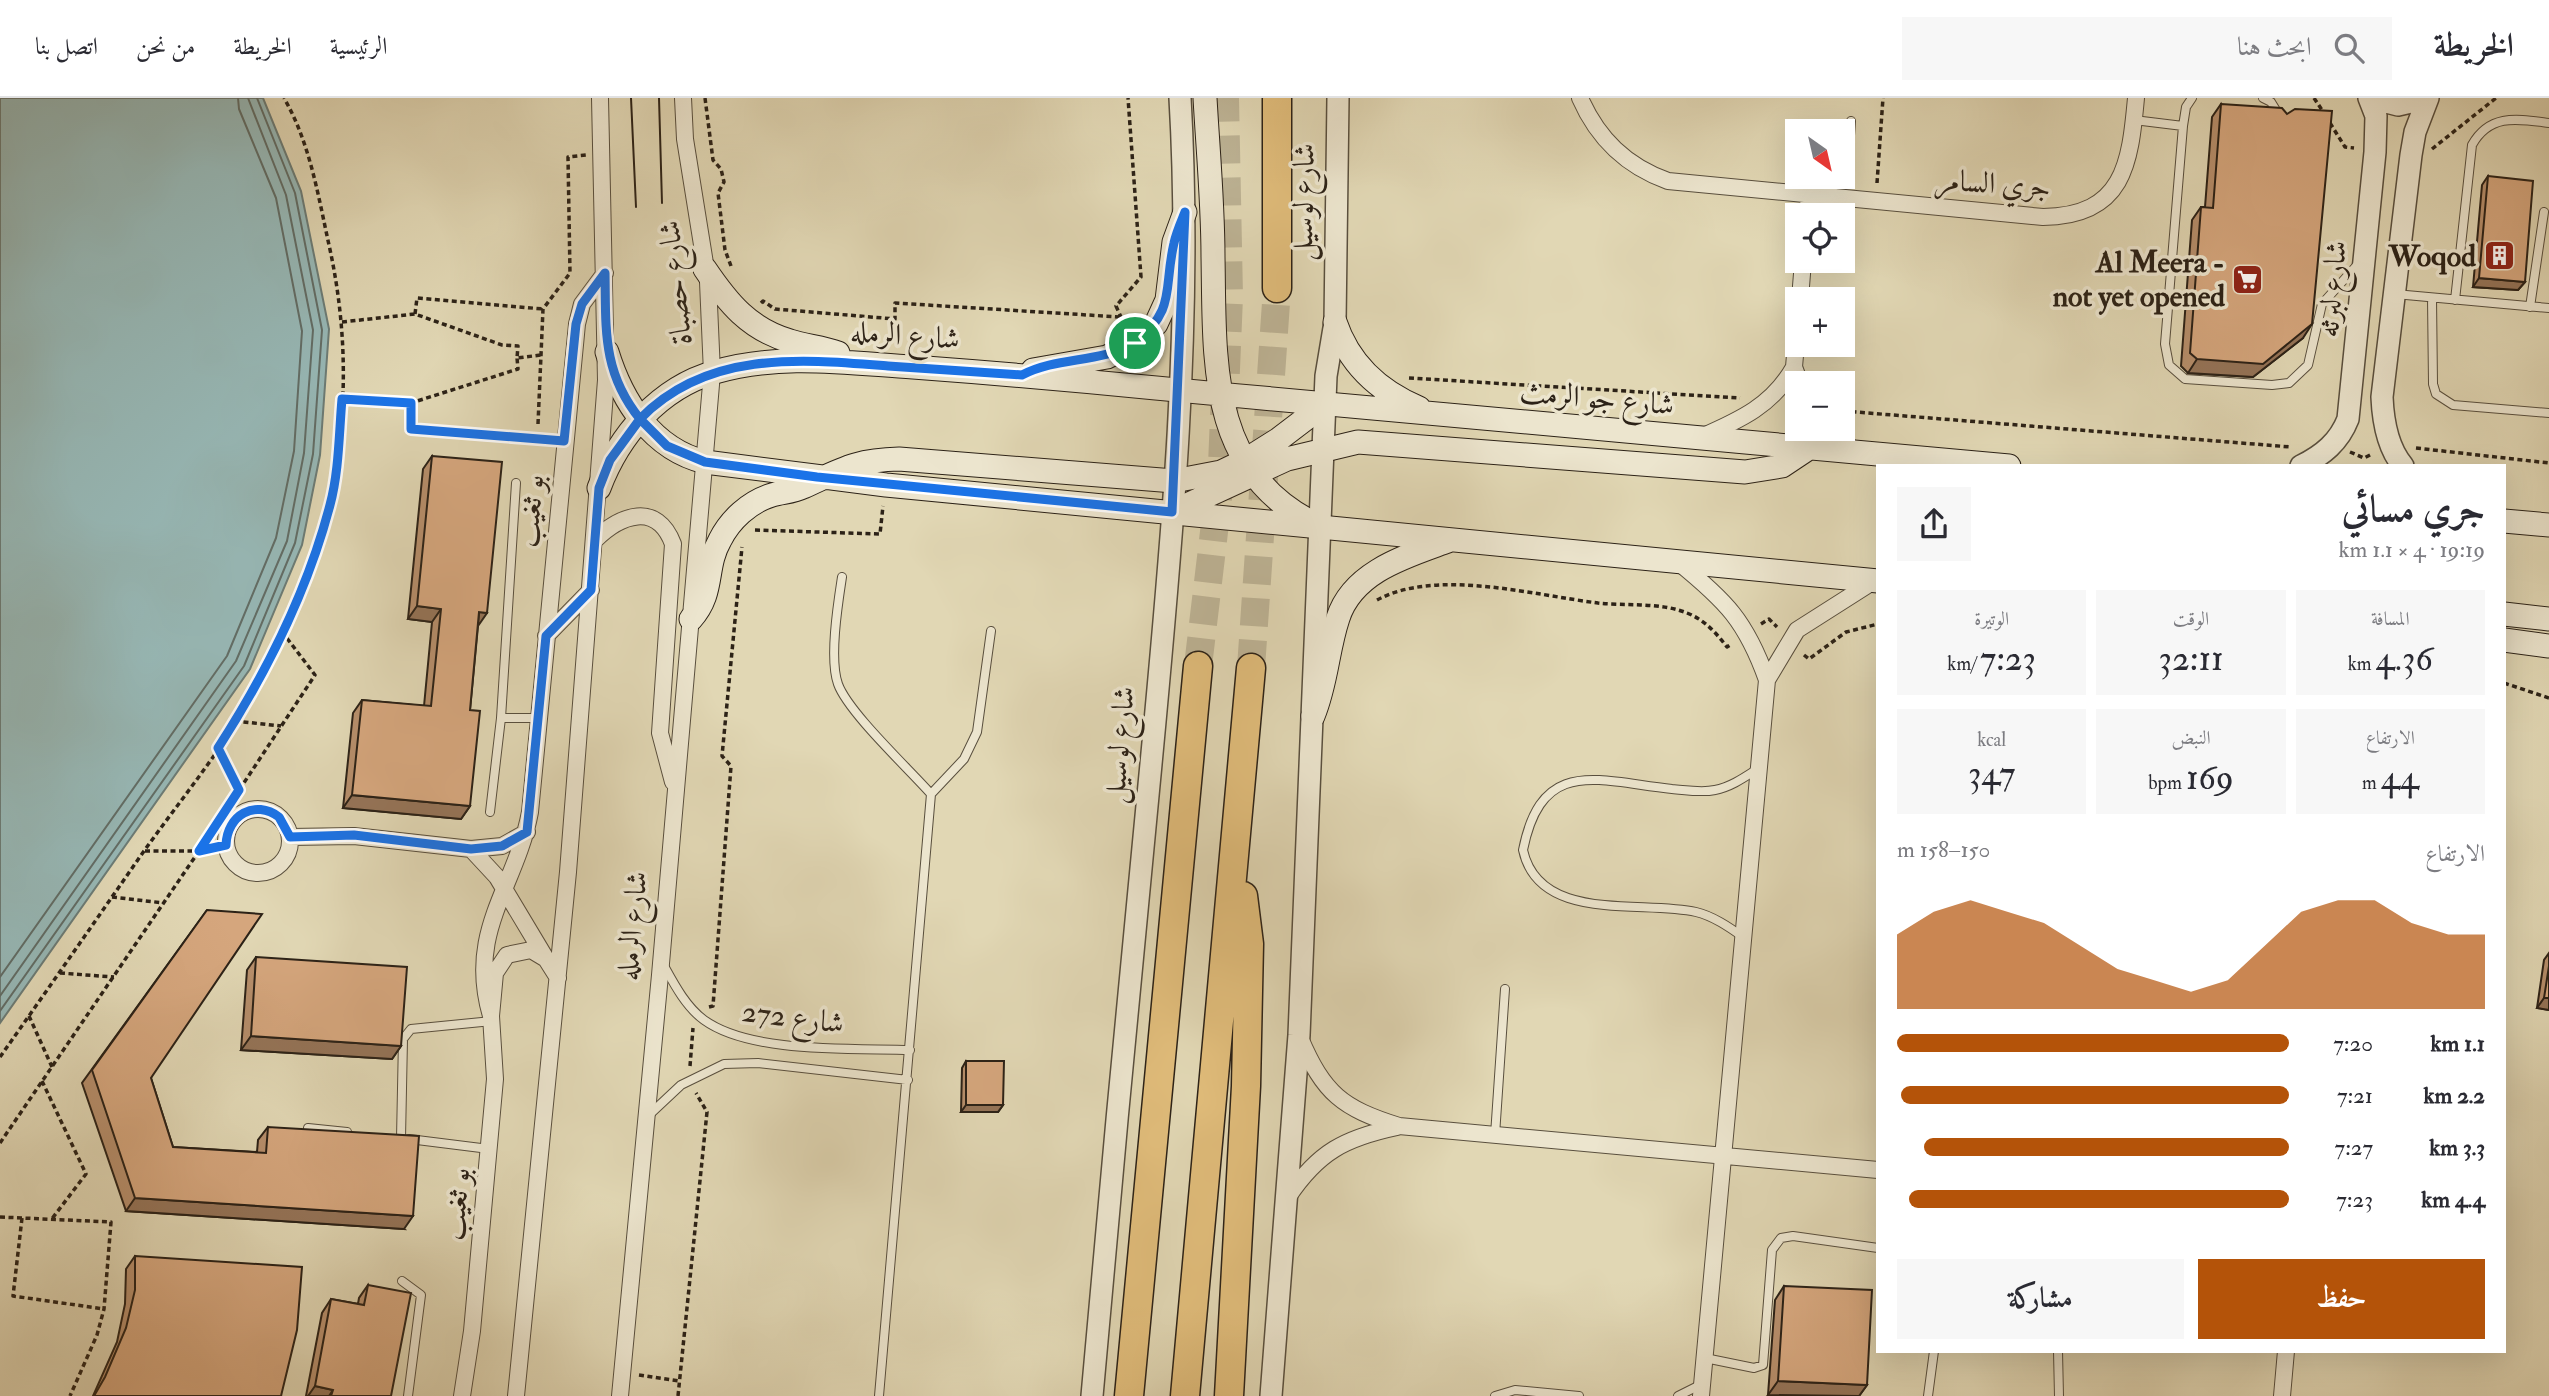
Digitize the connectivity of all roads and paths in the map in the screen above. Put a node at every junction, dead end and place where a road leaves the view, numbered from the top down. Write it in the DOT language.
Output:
graph roads {
  1 [pos="284,98"];
  2 [pos="600,98"];
  3 [pos="683,98"];
  4 [pos="705,98"];
  5 [pos="1128,98"];
  6 [pos="1180,98"];
  7 [pos="1205,98"];
  8 [pos="1277,98"];
  9 [pos="1338,98"];
  10 [pos="1580,98"];
  11 [pos="1883,98"];
  12 [pos="2136,98"];
  13 [pos="2192,98"];
  14 [pos="2263,98"];
  15 [pos="2370,98"];
  16 [pos="2428,98"];
  17 [pos="2134,120"];
  18 [pos="2279,121"];
  19 [pos="2549,123"];
  20 [pos="2183,126"];
  21 [pos="602,153"];
  22 [pos="1828,189"];
  23 [pos="1816,198"];
  24 [pos="1876,202"];
  25 [pos="1813,203"];
  26 [pos="1185,212"];
  27 [pos="2544,212"];
  28 [pos="2366,256"];
  29 [pos="2537,261"];
  30 [pos="2549,262"];
  31 [pos="705,268"];
  32 [pos="733,271"];
  33 [pos="605,273"];
  34 [pos="1277,288"];
  35 [pos="2395,294"];
  36 [pos="756,295"];
  37 [pos="2432,298"];
  38 [pos="2455,300"];
  39 [pos="763,301"];
  40 [pos="2530,307"];
  41 [pos="2549,308"];
  42 [pos="543,309"];
  43 [pos="415,314"];
  44 [pos="1120,317"];
  45 [pos="746,319"];
  46 [pos="342,322"];
  47 [pos="1335,322"];
  48 [pos="1135,343"];
  49 [pos="607,352"];
  50 [pos="541,355"];
  51 [pos="1795,357"];
  52 [pos="517,358"];
  53 [pos="859,363"];
  54 [pos="1794,367"];
  55 [pos="1796,371"];
  56 [pos="712,373"];
  57 [pos="1022,375"];
  58 [pos="1407,378"];
  59 [pos="1180,390"];
  60 [pos="1221,394"];
  61 [pos="342,399"];
  62 [pos="1770,400"];
  63 [pos="411,403"];
  64 [pos="1325,404"];
  65 [pos="1855,412"];
  66 [pos="2549,413"];
  67 [pos="1432,414"];
  68 [pos="640,419"];
  69 [pos="436,430"];
  70 [pos="537,439"];
  71 [pos="1698,439"];
  72 [pos="564,441"];
  73 [pos="1844,441"];
  74 [pos="2391,444"];
  75 [pos="2333,445"];
  76 [pos="1809,448"];
  77 [pos="1323,449"];
  78 [pos="1855,452"];
  79 [pos="705,462"];
  80 [pos="1987,464"];
  81 [pos="2304,464"];
  82 [pos="2402,464"];
  83 [pos="2549,464"];
  84 [pos="1248,467"];
  85 [pos="817,477"];
  86 [pos="1174,481"];
  87 [pos="516,483"];
  88 [pos="886,485"];
  89 [pos="599,488"];
  90 [pos="1172,512"];
  91 [pos="2506,521"];
  92 [pos="746,522"];
  93 [pos="2549,525"];
  94 [pos="1321,526"];
  95 [pos="595,540"];
  96 [pos="1453,540"];
  97 [pos="1678,562"];
  98 [pos="842,577"];
  99 [pos="1876,581"];
  100 [pos="591,590"];
  101 [pos="1345,603"];
  102 [pos="2506,614"];
  103 [pos="691,619"];
  104 [pos="2549,619"];
  105 [pos="1876,624"];
  106 [pos="991,631"];
  107 [pos="284,633"];
  108 [pos="546,636"];
  109 [pos="2506,640"];
  110 [pos="2549,646"];
  111 [pos="1727,648"];
  112 [pos="1809,659"];
  113 [pos="1198,666"];
  114 [pos="1251,668"];
  115 [pos="1767,680"];
  116 [pos="2506,684"];
  117 [pos="2549,698"];
  118 [pos="1313,716"];
  119 [pos="501,718"];
  120 [pos="539,718"];
  121 [pos="235,722"];
  122 [pos="281,726"];
  123 [pos="218,748"];
  124 [pos="1759,768"];
  125 [pos="676,788"];
  126 [pos="239,790"];
  127 [pos="931,794"];
  128 [pos="490,812"];
  129 [pos="527,832"];
  130 [pos="290,837"];
  131 [pos="226,845"];
  132 [pos="471,849"];
  133 [pos="145,850"];
  134 [pos="199,851"];
  135 [pos="1235,860"];
  136 [pos="503,888"];
  137 [pos="112,897"];
  138 [pos="164,903"];
  139 [pos="1743,938"];
  140 [pos="546,959"];
  141 [pos="661,962"];
  142 [pos="59,973"];
  143 [pos="114,977"];
  144 [pos="558,978"];
  145 [pos="1505,989"];
  146 [pos="694,1011"];
  147 [pos="29,1016"];
  148 [pos="492,1019"];
  149 [pos="1299,1035"];
  150 [pos="910,1050"];
  151 [pos="0,1057"];
  152 [pos="52,1067"];
  153 [pos="689,1080"];
  154 [pos="908,1080"];
  155 [pos="42,1081"];
  156 [pos="646,1119"];
  157 [pos="1399,1126"];
  158 [pos="308,1128"];
  159 [pos="361,1134"];
  160 [pos="1495,1135"];
  161 [pos="387,1137"];
  162 [pos="401,1138"];
  163 [pos="0,1143"];
  164 [pos="489,1149"];
  165 [pos="1723,1156"];
  166 [pos="1876,1170"];
  167 [pos="1287,1198"];
  168 [pos="0,1217"];
  169 [pos="22,1218"];
  170 [pos="51,1220"];
  171 [pos="1876,1248"];
  172 [pos="402,1281"];
  173 [pos="104,1309"];
  174 [pos="1934,1353"];
  175 [pos="2059,1353"];
  176 [pos="2286,1353"];
  177 [pos="1704,1358"];
  178 [pos="623,1373"];
  179 [pos="679,1381"];
  180 [pos="1702,1390"];
  181 [pos="70,1396"];
  182 [pos="408,1396"];
  183 [pos="462,1396"];
  184 [pos="516,1396"];
  185 [pos="620,1396"];
  186 [pos="678,1396"];
  187 [pos="879,1396"];
  188 [pos="1091,1396"];
  189 [pos="1129,1396"];
  190 [pos="1185,1396"];
  191 [pos="1229,1396"];
  192 [pos="1271,1396"];
  193 [pos="1495,1396"];
  194 [pos="1579,1396"];
  195 [pos="1678,1396"];
  196 [pos="1928,1396"];
  197 [pos="2059,1396"];
  198 [pos="2282,1396"];
  1 -- 46 [label="path"];
  2 -- 21 [label="street"];
  3 -- 31 [label="street, شارع حصباة"];
  4 -- 32 [label="path"];
  5 -- 44 [label="path"];
  6 -- 26 [label="street, شارع لوسيل"];
  7 -- 60 [label="main road"];
  8 -- 34 [label="highway, شارع لوسيل"];
  9 -- 47 [label="street, شارع لوسيل"];
  10 -- 23 [label="street, جري السامر"];
  11 -- 24 [label="path"];
  12 -- 17 [label="street, جري السامر"];
  13 -- 20 [label="lane"];
  14 -- 18 [label="lane"];
  15 -- 16 [label="street"];
  15 -- 28 [label="street, شارع لبرثه"];
  16 -- 35 [label="street, شارع لبرثه"];
  17 -- 20 [label="lane"];
  17 -- 24 [label="street, جري السامر"];
  19 -- 38 [label="lane"];
  20 -- 28 [label="lane"];
  21 -- 33 [label="street"];
  21 -- 42 [label="path"];
  22 -- 23 [label="lane"];
  23 -- 24 [label="street, جري السامر"];
  23 -- 25 [label="street"];
  26 -- 48 [label="main road"];
  26 -- 59 [label="street, شارع لوسيل"];
  27 -- 29 [label="lane"];
  28 -- 75 [label="street, شارع لبرثه"];
  29 -- 30 [label="lane"];
  29 -- 40 [label="lane"];
  31 -- 45 [label="main road"];
  31 -- 56 [label="street, شارع حصباة"];
  33 -- 49 [label="street"];
  33 -- 72 [label="street, بو ثغيب"];
  35 -- 37 [label="lane"];
  35 -- 74 [label="street, شارع لبرثه"];
  36 -- 39 [label="path"];
  37 -- 38 [label="lane"];
  37 -- 66 [label="lane"];
  38 -- 40 [label="lane"];
  39 -- 44 [label="path"];
  39 -- 45 [label="path"];
  40 -- 41 [label="lane"];
  42 -- 43 [label="path"];
  42 -- 50 [label="path"];
  43 -- 46 [label="path"];
  43 -- 52 [label="path"];
  44 -- 48 [label="path"];
  45 -- 53 [label="main road"];
  46 -- 61 [label="path"];
  47 -- 64 [label="street, شارع لوسيل"];
  47 -- 67 [label="main road"];
  48 -- 57 [label="main road"];
  49 -- 68 [label="main road"];
  49 -- 89 [label="street, شارع الرمله"];
  50 -- 52 [label="path"];
  50 -- 70 [label="path"];
  51 -- 54 [label="street"];
  52 -- 63 [label="path"];
  53 -- 56 [label="main road, شارع الرمله"];
  53 -- 57 [label="main road, شارع الرمله"];
  54 -- 55 [label="street"];
  54 -- 62 [label="street"];
  56 -- 68 [label="main road, شارع الرمله"];
  56 -- 79 [label="street, شارع حصباة"];
  57 -- 59 [label="main road, شارع الرمله"];
  58 -- 62 [label="path"];
  59 -- 60 [label="main road, شارع جو الرمث"];
  59 -- 86 [label="street, شارع لوسيل"];
  60 -- 64 [label="main road, شارع جو الرمث"];
  60 -- 84 [label="main road"];
  61 -- 63 [label="path"];
  61 -- 107 [label="path"];
  62 -- 71 [label="street"];
  63 -- 69 [label="path"];
  64 -- 67 [label="main road, شارع جو الرمث"];
  64 -- 77 [label="street, شارع لوسيل"];
  64 -- 84 [label="main road"];
  65 -- 75 [label="path"];
  67 -- 71 [label="main road, شارع جو الرمث"];
  68 -- 79 [label="main road"];
  68 -- 89 [label="main road, شارع الرمله"];
  69 -- 70 [label="lane"];
  70 -- 72 [label="lane"];
  71 -- 76 [label="main road, شارع جو الرمث"];
  72 -- 108 [label="street, بو ثغيب"];
  73 -- 78 [label="street"];
  74 -- 75 [label="path"];
  74 -- 82 [label="street, شارع لبرثه"];
  74 -- 83 [label="path"];
  75 -- 81 [label="street"];
  76 -- 77 [label="main road"];
  76 -- 78 [label="main road, شارع جو الرمث"];
  77 -- 84 [label="main road"];
  77 -- 94 [label="street, شارع لوسيل"];
  78 -- 80 [label="main road, شارع جو الرمث"];
  79 -- 85 [label="main road"];
  79 -- 103 [label="street, شارع الرمله"];
  84 -- 86 [label="main road"];
  84 -- 90 [label="main road"];
  84 -- 94 [label="main road"];
  85 -- 86 [label="main road"];
  85 -- 88 [label="main road"];
  85 -- 92 [label="main road"];
  86 -- 90 [label="street, شارع لوسيل"];
  87 -- 119 [label="lane"];
  88 -- 90 [label="main road"];
  88 -- 92 [label="path"];
  89 -- 95 [label="street, شارع الرمله"];
  90 -- 94 [label="main road"];
  90 -- 188 [label="street, شارع لوسيل"];
  91 -- 93 [label="main road"];
  92 -- 103 [label="main road"];
  92 -- 146 [label="path"];
  94 -- 96 [label="main road"];
  94 -- 118 [label="street, شارع لوسيل"];
  95 -- 100 [label="street, شارع الرمله"];
  95 -- 125 [label="street"];
  96 -- 97 [label="main road"];
  96 -- 101 [label="main road"];
  97 -- 99 [label="main road"];
  97 -- 115 [label="street"];
  98 -- 127 [label="lane"];
  99 -- 115 [label="street"];
  100 -- 108 [label="street"];
  100 -- 144 [label="street, شارع الرمله"];
  101 -- 111 [label="path"];
  101 -- 118 [label="main road"];
  102 -- 104 [label="main road"];
  103 -- 125 [label="street, شارع الرمله"];
  105 -- 112 [label="path"];
  106 -- 127 [label="lane"];
  107 -- 121 [label="path"];
  107 -- 122 [label="path"];
  108 -- 120 [label="street, بو ثغيب"];
  109 -- 110 [label="main road"];
  113 -- 189 [label="highway"];
  114 -- 135 [label="highway"];
  115 -- 124 [label="street"];
  116 -- 117 [label="path"];
  118 -- 149 [label="street, شارع لوسيل"];
  119 -- 120 [label="lane"];
  119 -- 128 [label="lane"];
  120 -- 129 [label="street, بو ثغيب"];
  121 -- 122 [label="path"];
  121 -- 123 [label="path"];
  122 -- 126 [label="path"];
  123 -- 126 [label="path"];
  123 -- 133 [label="path"];
  124 -- 139 [label="street"];
  124 -- 139 [label="lane"];
  125 -- 141 [label="street, شارع الرمله"];
  126 -- 134 [label="path"];
  127 -- 150 [label="lane"];
  129 -- 132 [label="street"];
  129 -- 136 [label="street, بو ثغيب"];
  130 -- 131 [label="street"];
  130 -- 131 [label="street"];
  130 -- 132 [label="street"];
  131 -- 134 [label="path"];
  132 -- 136 [label="street"];
  133 -- 134 [label="path"];
  133 -- 137 [label="path"];
  134 -- 138 [label="path"];
  135 -- 190 [label="highway"];
  135 -- 191 [label="highway"];
  136 -- 140 [label="street"];
  136 -- 148 [label="street, بو ثغيب"];
  137 -- 138 [label="path"];
  137 -- 142 [label="path"];
  138 -- 143 [label="path"];
  139 -- 165 [label="street"];
  140 -- 144 [label="street"];
  140 -- 148 [label="street, بو ثغيب"];
  141 -- 146 [label="lane, شارع 272"];
  141 -- 156 [label="street, شارع الرمله"];
  142 -- 143 [label="path"];
  142 -- 147 [label="path"];
  143 -- 152 [label="path"];
  144 -- 184 [label="street, شارع الرمله"];
  145 -- 160 [label="lane"];
  146 -- 150 [label="lane, شارع 272"];
  146 -- 153 [label="path"];
  147 -- 151 [label="path"];
  147 -- 152 [label="path"];
  148 -- 162 [label="lane"];
  148 -- 164 [label="street, بو ثغيب"];
  149 -- 157 [label="street"];
  149 -- 167 [label="street, شارع لوسيل"];
  150 -- 154 [label="lane"];
  152 -- 155 [label="path"];
  153 -- 154 [label="lane, شارع 272"];
  153 -- 156 [label="lane, شارع 272"];
  153 -- 179 [label="path"];
  154 -- 187 [label="lane"];
  155 -- 163 [label="path"];
  155 -- 170 [label="path"];
  156 -- 178 [label="street, شارع الرمله"];
  157 -- 160 [label="street"];
  157 -- 167 [label="street"];
  158 -- 159 [label="lane"];
  160 -- 165 [label="street"];
  161 -- 162 [label="lane"];
  162 -- 164 [label="lane"];
  164 -- 183 [label="street, بو ثغيب"];
  165 -- 166 [label="street"];
  165 -- 177 [label="street"];
  167 -- 192 [label="street, شارع لوسيل"];
  168 -- 169 [label="path"];
  169 -- 170 [label="path"];
  169 -- 173 [label="path"];
  170 -- 173 [label="path"];
  171 -- 177 [label="lane"];
  172 -- 182 [label="lane"];
  173 -- 181 [label="path"];
  174 -- 196 [label="lane"];
  175 -- 197 [label="lane"];
  176 -- 198 [label="street"];
  177 -- 180 [label="street"];
  178 -- 179 [label="path"];
  178 -- 185 [label="street, شارع الرمله"];
  179 -- 186 [label="path"];
  180 -- 195 [label="lane"];
  193 -- 194 [label="lane"];
}
